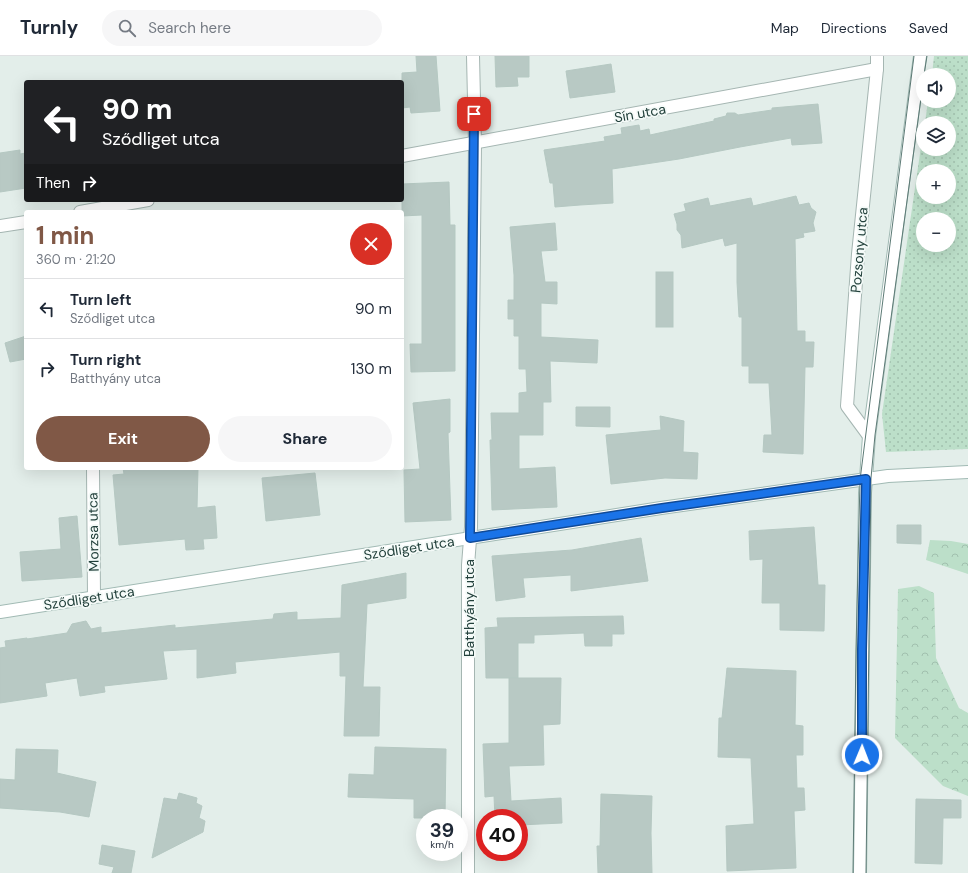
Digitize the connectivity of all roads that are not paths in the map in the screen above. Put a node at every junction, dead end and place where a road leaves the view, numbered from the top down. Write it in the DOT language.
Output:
graph roads {
  1 [pos="473,56"];
  2 [pos="877,56"];
  3 [pos="920,56"];
  4 [pos="877,70"];
  5 [pos="475,143"];
  6 [pos="404,156"];
  7 [pos="137,202"];
  8 [pos="93,210"];
  9 [pos="24,222"];
  10 [pos="0,226"];
  11 [pos="869,436"];
  12 [pos="93,470"];
  13 [pos="968,472"];
  14 [pos="866,479"];
  15 [pos="470,538"];
  16 [pos="94,597"];
  17 [pos="0,612"];
  18 [pos="468,873"];
  19 [pos="860,873"];
  1 -- 5 [label="street, Batthyány utca"];
  2 -- 4 [label="street, Pozsony utca"];
  3 -- 11 [label="street"];
  4 -- 5 [label="street, Sín utca"];
  4 -- 11 [label="street, Pozsony utca"];
  5 -- 6 [label="street, Sín utca"];
  5 -- 15 [label="street, Batthyány utca"];
  7 -- 8 [label="street"];
  9 -- 10 [label="street"];
  11 -- 14 [label="street"];
  12 -- 16 [label="street, Morzsa utca"];
  13 -- 14 [label="street, Sződliget utca"];
  14 -- 15 [label="street, Sződliget utca"];
  14 -- 19 [label="street"];
  15 -- 16 [label="street, Sződliget utca"];
  15 -- 18 [label="street, Batthyány utca"];
  16 -- 17 [label="street, Sződliget utca"];
}
